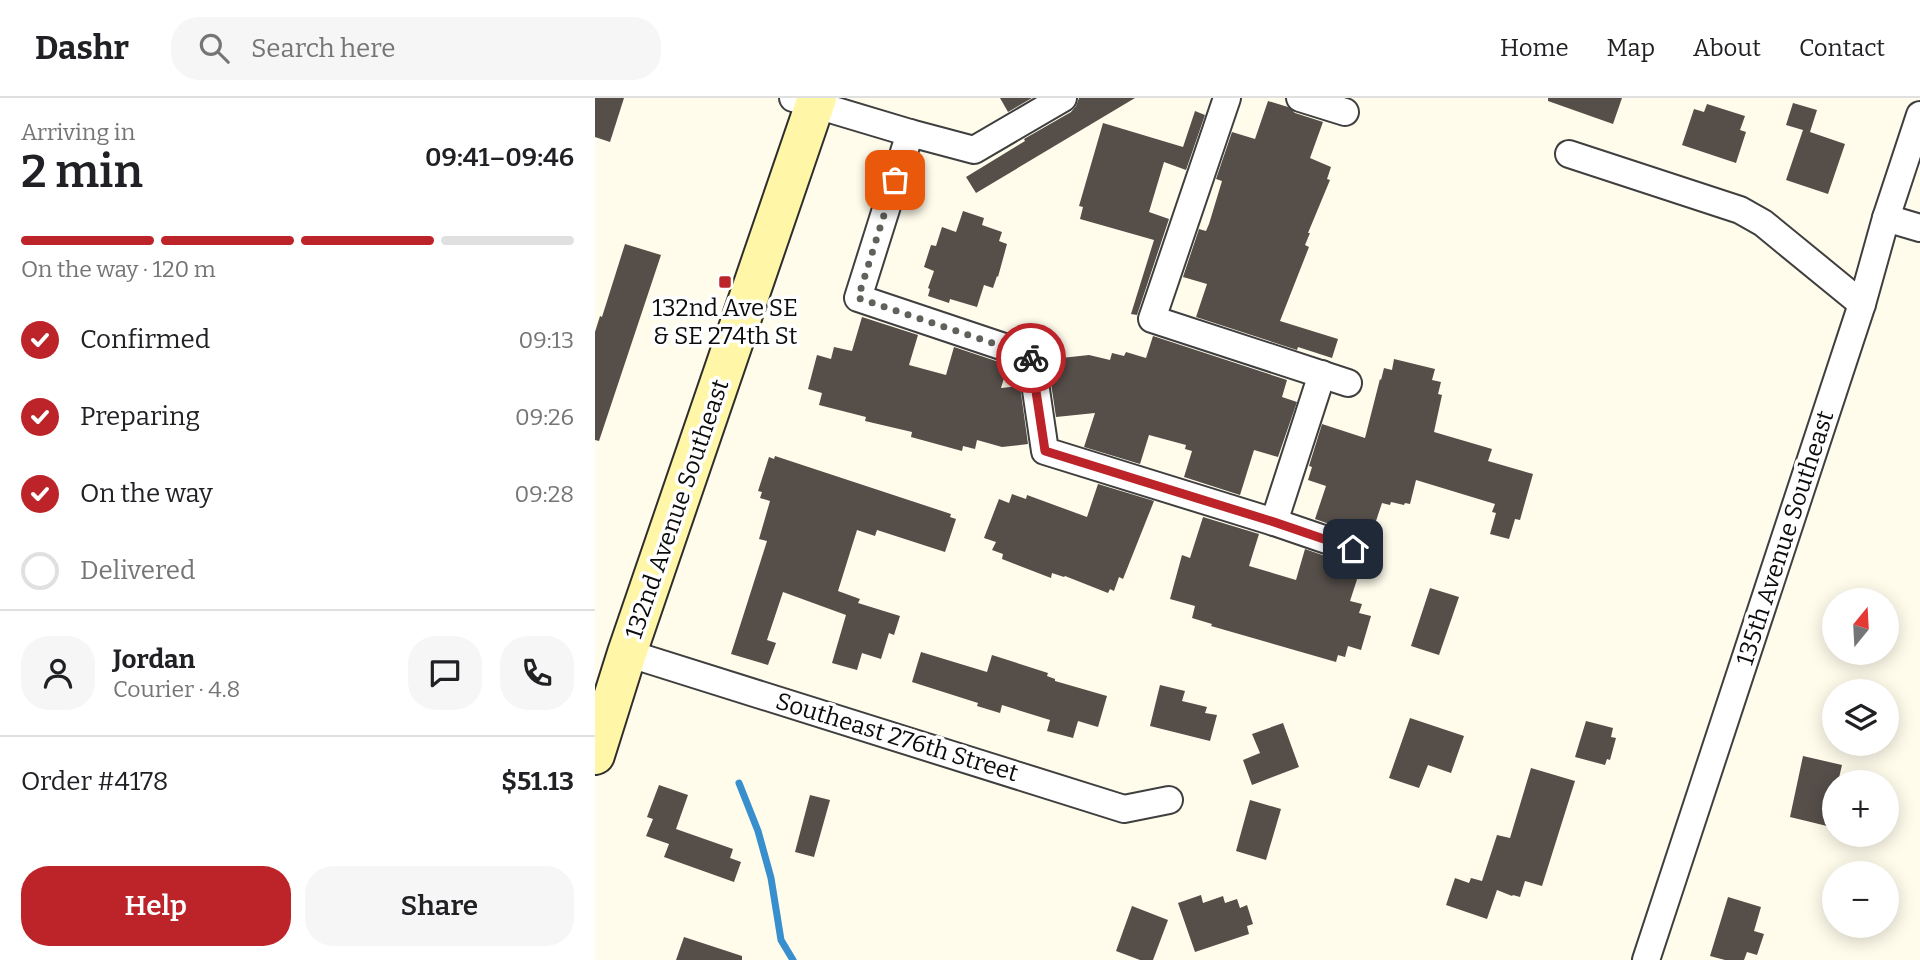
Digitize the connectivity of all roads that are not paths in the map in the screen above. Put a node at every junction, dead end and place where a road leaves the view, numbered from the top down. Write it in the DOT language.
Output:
graph roads {
  1 [pos="1063,98"];
  2 [pos="1227,98"];
  3 [pos="1300,98"];
  4 [pos="808,100"];
  5 [pos="1345,112"];
  6 [pos="1920,115"];
  7 [pos="910,133"];
  8 [pos="1569,154"];
  9 [pos="1886,218"];
  10 [pos="1920,228"];
  11 [pos="1862,304"];
  12 [pos="1322,374"];
  13 [pos="1348,383"];
  14 [pos="1274,522"];
  15 [pos="1353,549"];
  16 [pos="628,653"];
  17 [pos="595,755"];
  18 [pos="1169,800"];
  19 [pos="1646,960"];
  1 -- 7 [label="street, 132nd Avenue Southeast"];
  2 -- 12 [label="street"];
  3 -- 5 [label="street"];
  4 -- 7 [label="street, 132nd Avenue Southeast"];
  4 -- 16 [label="main road, 132nd Avenue Southeast"];
  6 -- 9 [label="street, 135th Avenue Southeast"];
  7 -- 14 [label="street"];
  8 -- 11 [label="street"];
  9 -- 10 [label="street"];
  9 -- 11 [label="street, 135th Avenue Southeast"];
  11 -- 19 [label="street, 135th Avenue Southeast"];
  12 -- 13 [label="street"];
  12 -- 14 [label="street"];
  14 -- 15 [label="street"];
  16 -- 17 [label="main road, 132nd Avenue Southeast"];
  16 -- 18 [label="street, Southeast 276th Street"];
}
